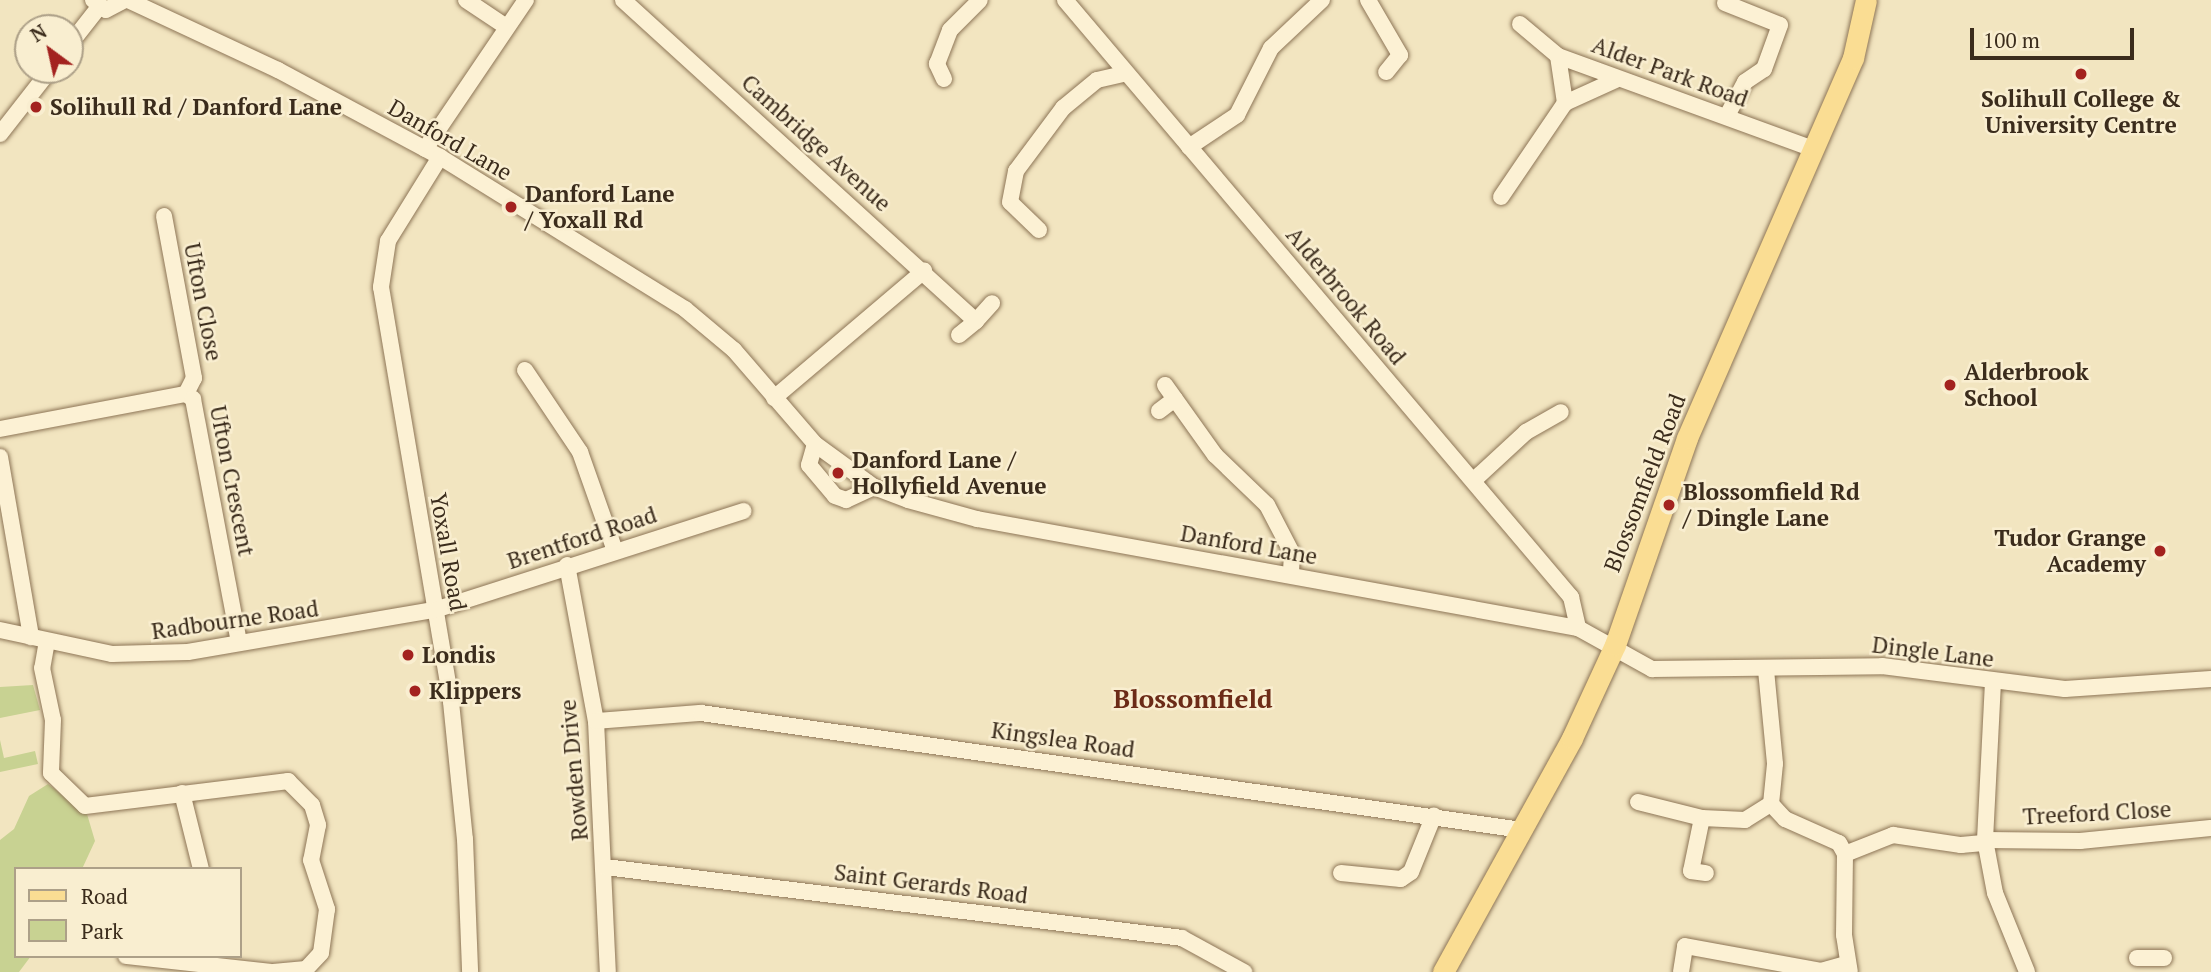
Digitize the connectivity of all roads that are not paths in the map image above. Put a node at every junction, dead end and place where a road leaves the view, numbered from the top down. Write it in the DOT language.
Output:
graph roads {
  1 [pos="126,0"];
  2 [pos="466,0"];
  3 [pos="526,0"];
  4 [pos="623,0"];
  5 [pos="980,0"];
  6 [pos="1065,0"];
  7 [pos="1322,0"];
  8 [pos="1367,0"];
  9 [pos="1866,0"];
  10 [pos="1726,3"];
  11 [pos="96,4"];
  12 [pos="84,22"];
  13 [pos="1520,24"];
  14 [pos="505,26"];
  15 [pos="1558,56"];
  16 [pos="1386,72"];
  17 [pos="1124,74"];
  18 [pos="944,79"];
  19 [pos="1618,79"];
  20 [pos="39,84"];
  21 [pos="1565,103"];
  22 [pos="1727,116"];
  23 [pos="0,134"];
  24 [pos="1189,147"];
  25 [pos="425,149"];
  26 [pos="1814,149"];
  27 [pos="440,157"];
  28 [pos="1501,197"];
  29 [pos="164,216"];
  30 [pos="1039,230"];
  31 [pos="923,271"];
  32 [pos="992,303"];
  33 [pos="976,321"];
  34 [pos="959,335"];
  35 [pos="525,370"];
  36 [pos="1165,385"];
  37 [pos="186,394"];
  38 [pos="774,398"];
  39 [pos="1175,399"];
  40 [pos="1160,411"];
  41 [pos="1561,412"];
  42 [pos="0,429"];
  43 [pos="815,444"];
  44 [pos="0,457"];
  45 [pos="1474,480"];
  46 [pos="874,487"];
  47 [pos="744,511"];
  48 [pos="615,551"];
  49 [pos="567,565"];
  50 [pos="1290,575"];
  51 [pos="435,610"];
  52 [pos="1578,628"];
  53 [pos="0,630"];
  54 [pos="39,639"];
  55 [pos="239,643"];
  56 [pos="1615,645"];
  57 [pos="1766,670"];
  58 [pos="2211,679"];
  59 [pos="1993,682"];
  60 [pos="596,721"];
  61 [pos="305,769"];
  62 [pos="293,781"];
  63 [pos="182,793"];
  64 [pos="1638,802"];
  65 [pos="1771,804"];
  66 [pos="1434,815"];
  67 [pos="1702,818"];
  68 [pos="2210,828"];
  69 [pos="1522,830"];
  70 [pos="1986,841"];
  71 [pos="1845,854"];
  72 [pos="200,867"];
  73 [pos="605,867"];
  74 [pos="1341,873"];
  75 [pos="1706,873"];
  76 [pos="178,958"];
  77 [pos="231,960"];
  78 [pos="1221,966"];
  79 [pos="1848,968"];
  80 [pos="272,972"];
  81 [pos="470,972"];
  82 [pos="608,972"];
  83 [pos="1244,972"];
  84 [pos="1443,972"];
  85 [pos="1681,972"];
  86 [pos="2027,972"];
  1 -- 11 [label="street"];
  1 -- 25 [label="street, Danford Lane"];
  2 -- 14 [label="street"];
  3 -- 14 [label="street"];
  4 -- 31 [label="street, Cambridge Avenue"];
  5 -- 18 [label="street"];
  6 -- 17 [label="street, Alderbrook Road"];
  7 -- 24 [label="street"];
  8 -- 16 [label="street"];
  9 -- 26 [label="main road, Blossomfield Road"];
  10 -- 22 [label="street"];
  11 -- 12 [label="street"];
  13 -- 15 [label="street, Alder Park Road"];
  14 -- 25 [label="street"];
  15 -- 19 [label="street, Alder Park Road"];
  15 -- 21 [label="street"];
  17 -- 24 [label="street, Alderbrook Road"];
  17 -- 30 [label="street"];
  19 -- 21 [label="street"];
  19 -- 22 [label="street, Alder Park Road"];
  20 -- 23 [label="street"];
  21 -- 28 [label="street"];
  22 -- 26 [label="street, Alder Park Road"];
  24 -- 45 [label="street, Alderbrook Road"];
  25 -- 27 [label="street, Danford Lane"];
  26 -- 56 [label="main road, Blossomfield Road"];
  27 -- 38 [label="street, Danford Lane"];
  27 -- 51 [label="street, Yoxall Road"];
  29 -- 37 [label="street, Ufton Close"];
  31 -- 33 [label="street, Cambridge Avenue"];
  31 -- 38 [label="street"];
  32 -- 33 [label="street"];
  33 -- 34 [label="street"];
  35 -- 48 [label="street"];
  36 -- 39 [label="street"];
  37 -- 42 [label="street, Ufton Crescent"];
  37 -- 55 [label="street, Ufton Crescent"];
  38 -- 43 [label="street, Danford Lane"];
  39 -- 40 [label="street"];
  39 -- 50 [label="street"];
  41 -- 45 [label="street"];
  43 -- 46 [label="street, Danford Lane"];
  43 -- 46 [label="street"];
  44 -- 54 [label="street"];
  45 -- 52 [label="street, Alderbrook Road"];
  46 -- 50 [label="street, Danford Lane"];
  47 -- 48 [label="street, Brentford Road"];
  48 -- 49 [label="street, Brentford Road"];
  49 -- 51 [label="street, Brentford Road"];
  49 -- 60 [label="street, Rowden Drive"];
  50 -- 52 [label="street, Danford Lane"];
  51 -- 55 [label="street, Radbourne Road"];
  51 -- 81 [label="street, Yoxall Road"];
  52 -- 56 [label="street, Danford Lane"];
  53 -- 54 [label="street, Radbourne Road"];
  54 -- 55 [label="street, Radbourne Road"];
  54 -- 63 [label="street"];
  56 -- 57 [label="street, Dingle Lane"];
  56 -- 69 [label="main road, Blossomfield Road"];
  57 -- 59 [label="street, Dingle Lane"];
  57 -- 65 [label="street"];
  58 -- 59 [label="street, Dingle Lane"];
  59 -- 70 [label="street"];
  60 -- 66 [label="street, Kingslea Road"];
  60 -- 73 [label="street, Rowden Drive"];
  61 -- 62 [label="street"];
  62 -- 63 [label="street"];
  62 -- 80 [label="street"];
  63 -- 72 [label="street"];
  64 -- 67 [label="street"];
  65 -- 67 [label="street"];
  65 -- 71 [label="street"];
  66 -- 69 [label="street, Kingslea Road"];
  66 -- 74 [label="street"];
  67 -- 75 [label="street"];
  68 -- 70 [label="street, Treeford Close"];
  69 -- 84 [label="main road, Blossomfield Road"];
  70 -- 71 [label="street, Treeford Close"];
  70 -- 86 [label="street"];
  71 -- 79 [label="street"];
  73 -- 78 [label="street, Saint Gerards Road"];
  73 -- 82 [label="street, Rowden Drive"];
  76 -- 77 [label="street"];
  77 -- 80 [label="street"];
  78 -- 83 [label="street, Saint Gerards Road"];
  79 -- 85 [label="street"];
}
